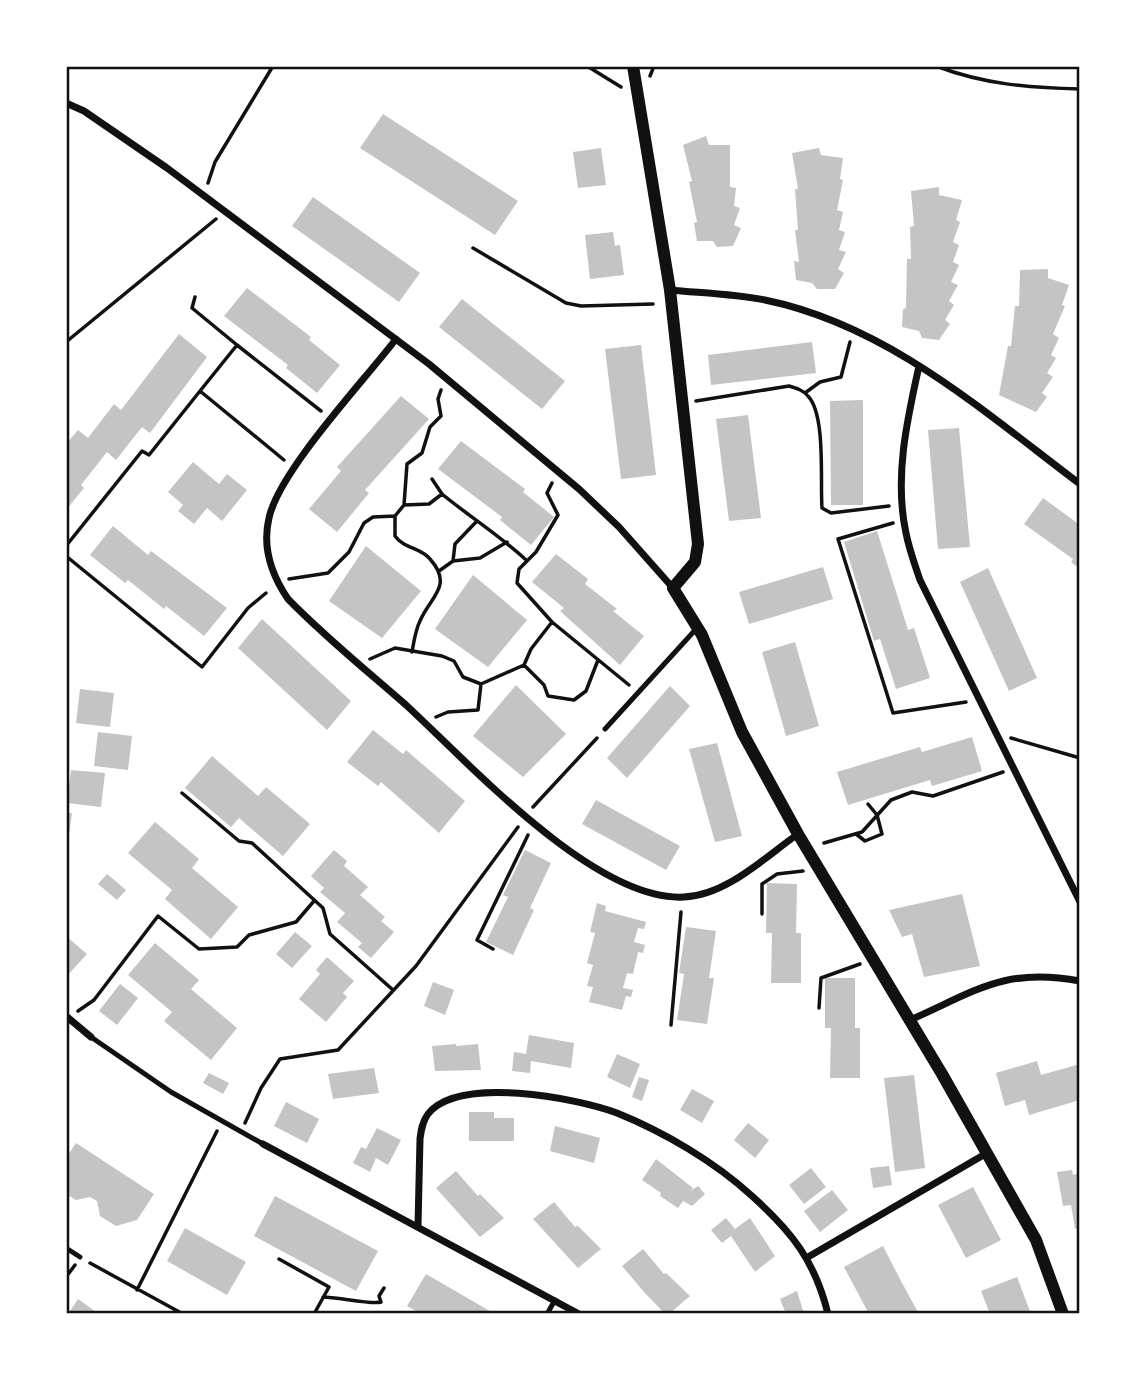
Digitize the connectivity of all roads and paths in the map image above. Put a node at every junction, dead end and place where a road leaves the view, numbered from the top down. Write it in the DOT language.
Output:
graph roads {
  1 [pos="273,66"];
  2 [pos="587,66"];
  3 [pos="633,66"];
  4 [pos="936,66"];
  5 [pos="1080,89"];
  6 [pos="637,96"];
  7 [pos="66,103"];
  8 [pos="202,194"];
  9 [pos="226,212"];
  10 [pos="473,248"];
  11 [pos="670,290"];
  12 [pos="195,297"];
  13 [pos="653,304"];
  14 [pos="397,339"];
  15 [pos="66,342"];
  16 [pos="850,342"];
  17 [pos="237,345"];
  18 [pos="919,366"];
  19 [pos="441,390"];
  20 [pos="200,391"];
  21 [pos="805,393"];
  22 [pos="693,401"];
  23 [pos="325,414"];
  24 [pos="286,461"];
  25 [pos="432,479"];
  26 [pos="552,483"];
  27 [pos="1080,484"];
  28 [pos="442,494"];
  29 [pos="404,505"];
  30 [pos="891,506"];
  31 [pos="396,516"];
  32 [pos="476,522"];
  33 [pos="893,523"];
  34 [pos="507,542"];
  35 [pos="66,546"];
  36 [pos="66,556"];
  37 [pos="526,559"];
  38 [pos="453,561"];
  39 [pos="439,571"];
  40 [pos="286,580"];
  41 [pos="673,588"];
  42 [pos="266,593"];
  43 [pos="552,622"];
  44 [pos="697,628"];
  45 [pos="412,652"];
  46 [pos="598,660"];
  47 [pos="369,661"];
  48 [pos="524,665"];
  49 [pos="481,684"];
  50 [pos="638,692"];
  51 [pos="968,701"];
  52 [pos="433,720"];
  53 [pos="605,729"];
  54 [pos="1011,738"];
  55 [pos="1080,758"];
  56 [pos="1013,769"];
  57 [pos="182,793"];
  58 [pos="868,804"];
  59 [pos="531,809"];
  60 [pos="877,815"];
  61 [pos="518,826"];
  62 [pos="528,834"];
  63 [pos="798,834"];
  64 [pos="856,834"];
  65 [pos="824,843"];
  66 [pos="808,870"];
  67 [pos="314,901"];
  68 [pos="1080,902"];
  69 [pos="681,912"];
  70 [pos="762,914"];
  71 [pos="493,948"];
  72 [pos="862,963"];
  73 [pos="1080,981"];
  74 [pos="393,990"];
  75 [pos="819,1008"];
  76 [pos="68,1017"];
  77 [pos="910,1020"];
  78 [pos="671,1025"];
  79 [pos="91,1037"];
  80 [pos="222,1120"];
  81 [pos="242,1132"];
  82 [pos="262,1144"];
  83 [pos="988,1153"];
  84 [pos="418,1226"];
  85 [pos="66,1248"];
  86 [pos="80,1256"];
  87 [pos="808,1257"];
  88 [pos="279,1259"];
  89 [pos="384,1288"];
  90 [pos="137,1290"];
  91 [pos="323,1297"];
  92 [pos="555,1300"];
  93 [pos="183,1314"];
  94 [pos="314,1314"];
  95 [pos="547,1314"];
  96 [pos="579,1314"];
  97 [pos="828,1314"];
  98 [pos="1063,1314"];
  1 -- 8 [label="path"];
  2 -- 6 [label="path"];
  3 -- 6 [label="street"];
  4 -- 5 [label="path"];
  6 -- 11 [label="street"];
  7 -- 8 [label="street"];
  8 -- 9 [label="street"];
  9 -- 14 [label="street"];
  9 -- 15 [label="path"];
  10 -- 13 [label="path"];
  11 -- 18 [label="street"];
  11 -- 41 [label="street"];
  12 -- 17 [label="path"];
  14 -- 41 [label="street"];
  14 -- 63 [label="street"];
  16 -- 21 [label="path"];
  17 -- 20 [label="path"];
  17 -- 23 [label="path"];
  18 -- 27 [label="street"];
  18 -- 56 [label="street"];
  19 -- 29 [label="path"];
  20 -- 24 [label="path"];
  20 -- 35 [label="path"];
  21 -- 22 [label="path"];
  21 -- 30 [label="path"];
  25 -- 28 [label="path"];
  26 -- 37 [label="path"];
  28 -- 29 [label="path"];
  28 -- 32 [label="path"];
  29 -- 31 [label="path"];
  31 -- 39 [label="path"];
  31 -- 40 [label="path"];
  32 -- 34 [label="path"];
  32 -- 38 [label="path"];
  33 -- 51 [label="path"];
  34 -- 37 [label="path"];
  34 -- 38 [label="path"];
  36 -- 42 [label="path"];
  37 -- 43 [label="path"];
  38 -- 39 [label="path"];
  39 -- 45 [label="path"];
  41 -- 44 [label="street"];
  43 -- 46 [label="path"];
  43 -- 48 [label="path"];
  44 -- 50 [label="lane"];
  44 -- 63 [label="street"];
  45 -- 47 [label="path"];
  45 -- 49 [label="path"];
  46 -- 48 [label="path"];
  46 -- 50 [label="path"];
  48 -- 49 [label="path"];
  49 -- 52 [label="path"];
  50 -- 53 [label="lane"];
  53 -- 59 [label="path"];
  54 -- 55 [label="path"];
  56 -- 60 [label="path"];
  56 -- 68 [label="street"];
  57 -- 67 [label="path"];
  58 -- 60 [label="path"];
  60 -- 64 [label="path"];
  60 -- 64 [label="path"];
  61 -- 74 [label="path"];
  62 -- 71 [label="path"];
  63 -- 77 [label="street"];
  64 -- 65 [label="path"];
  66 -- 70 [label="path"];
  67 -- 74 [label="path"];
  67 -- 76 [label="path"];
  69 -- 78 [label="path"];
  72 -- 75 [label="path"];
  73 -- 77 [label="street"];
  74 -- 81 [label="path"];
  76 -- 79 [label="street"];
  77 -- 83 [label="street"];
  79 -- 80 [label="lane"];
  80 -- 81 [label="lane"];
  80 -- 90 [label="path"];
  81 -- 82 [label="lane"];
  82 -- 84 [label="street"];
  83 -- 87 [label="street"];
  83 -- 98 [label="street"];
  84 -- 87 [label="street"];
  84 -- 92 [label="street"];
  85 -- 86 [label="lane"];
  86 -- 90 [label="path"];
  87 -- 97 [label="street"];
  88 -- 91 [label="path"];
  89 -- 91 [label="path"];
  90 -- 93 [label="path"];
  91 -- 94 [label="path"];
  92 -- 95 [label="lane"];
  92 -- 96 [label="street"];
}
